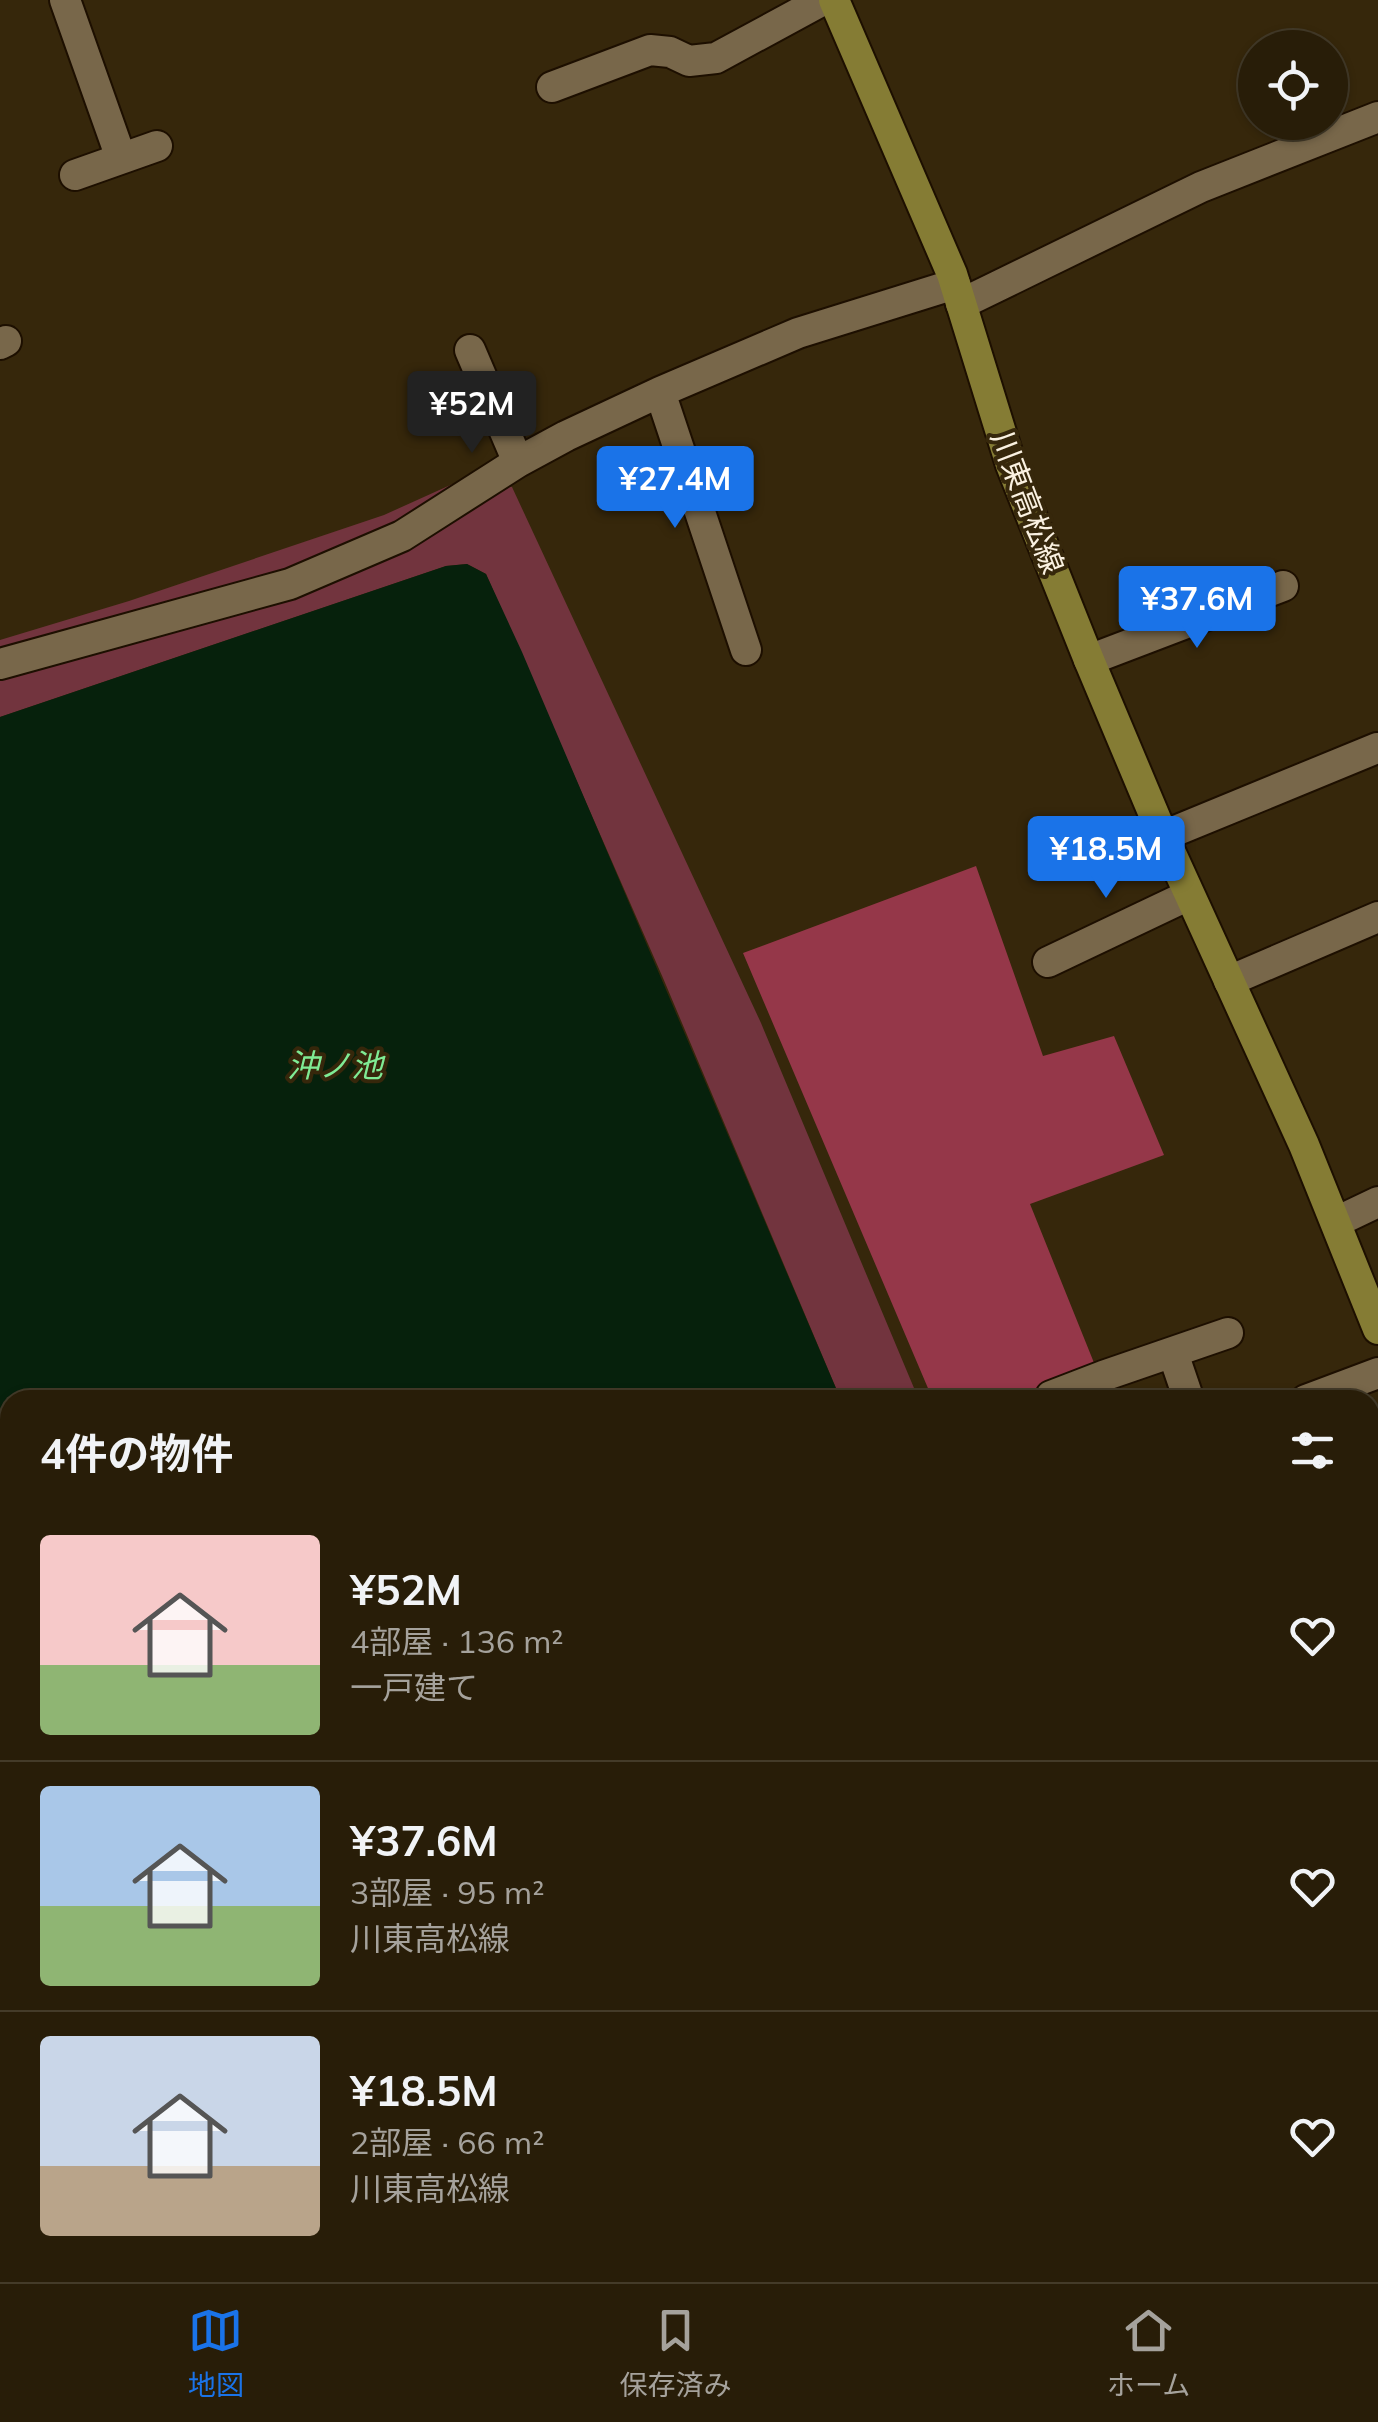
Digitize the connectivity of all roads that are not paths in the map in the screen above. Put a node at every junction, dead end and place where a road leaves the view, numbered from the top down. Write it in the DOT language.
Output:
graph roads {
  1 [pos="65,0"];
  2 [pos="823,0"];
  3 [pos="834,0"];
  4 [pos="552,87"];
  5 [pos="1378,118"];
  6 [pos="157,146"];
  7 [pos="121,158"];
  8 [pos="75,175"];
  9 [pos="958,294"];
  10 [pos="470,350"];
  11 [pos="660,392"];
  12 [pos="518,462"];
  13 [pos="1283,586"];
  14 [pos="746,650"];
  15 [pos="1089,660"];
  16 [pos="0,664"];
  17 [pos="1377,748"];
  18 [pos="1163,836"];
  19 [pos="1190,895"];
  20 [pos="1378,917"];
  21 [pos="1048,962"];
  22 [pos="1229,981"];
  23 [pos="1378,1202"];
  24 [pos="1336,1222"];
  25 [pos="1378,1329"];
  26 [pos="1228,1333"];
  27 [pos="1172,1353"];
  28 [pos="1378,1373"];
  29 [pos="1067,1390"];
  30 [pos="1185,1390"];
  31 [pos="1333,1390"];
  1 -- 7 [label="street"];
  2 -- 4 [label="street"];
  3 -- 9 [label="main road, 川東高松線"];
  5 -- 9 [label="street"];
  6 -- 7 [label="street"];
  7 -- 8 [label="street"];
  9 -- 11 [label="street"];
  9 -- 15 [label="main road, 川東高松線"];
  10 -- 12 [label="street"];
  11 -- 12 [label="street"];
  11 -- 14 [label="street"];
  12 -- 16 [label="street"];
  13 -- 15 [label="street"];
  15 -- 18 [label="main road, 川東高松線"];
  17 -- 18 [label="street"];
  18 -- 19 [label="main road, 川東高松線"];
  19 -- 21 [label="street"];
  19 -- 22 [label="main road, 川東高松線"];
  20 -- 22 [label="street"];
  22 -- 24 [label="main road, 川東高松線"];
  23 -- 24 [label="street"];
  24 -- 25 [label="main road, 川東高松線"];
  26 -- 27 [label="street"];
  27 -- 29 [label="street"];
  27 -- 30 [label="street"];
  28 -- 31 [label="street"];
}
